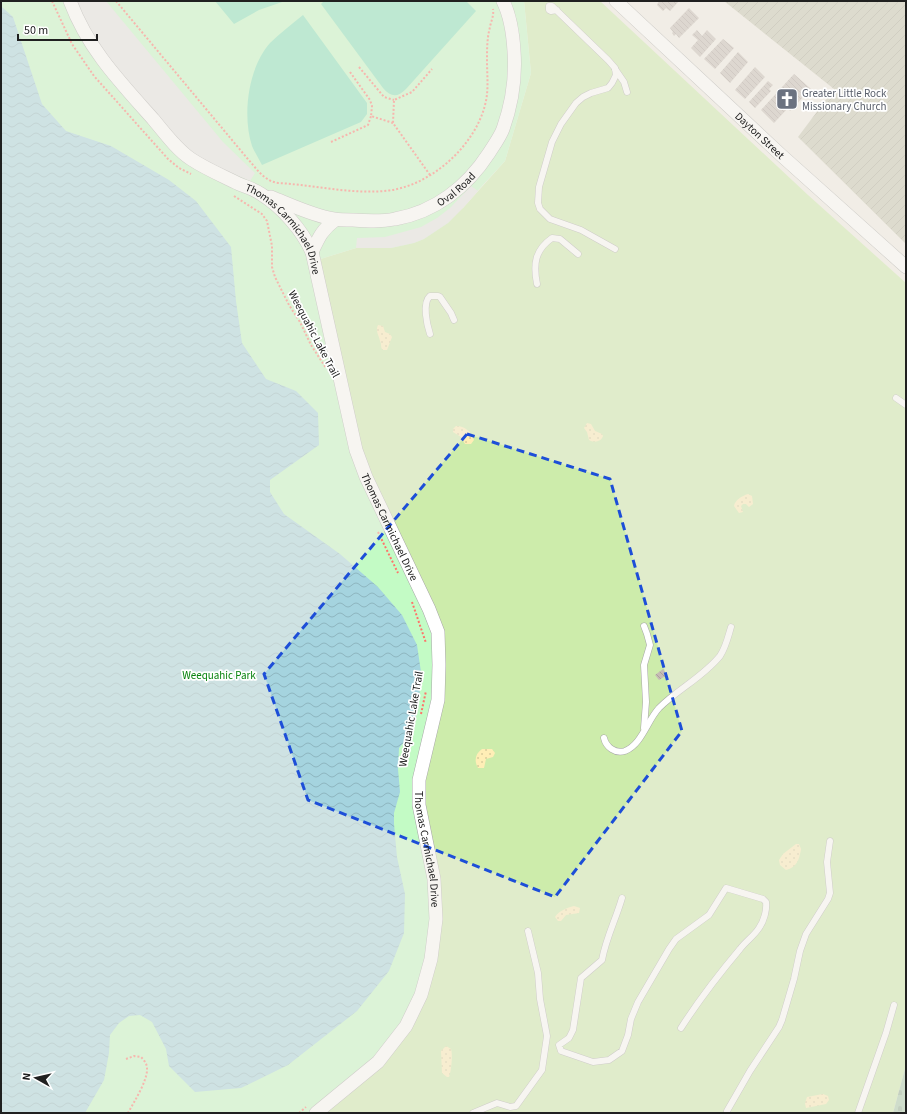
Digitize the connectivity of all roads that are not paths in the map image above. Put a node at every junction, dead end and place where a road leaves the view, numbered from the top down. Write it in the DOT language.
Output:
graph roads {
  1 [pos="70,1"];
  2 [pos="616,1"];
  3 [pos="498,3"];
  4 [pos="557,10"];
  5 [pos="615,68"];
  6 [pos="627,92"];
  7 [pos="260,193"];
  8 [pos="335,220"];
  9 [pos="615,249"];
  10 [pos="312,252"];
  11 [pos="578,254"];
  12 [pos="906,267"];
  13 [pos="537,284"];
  14 [pos="454,320"];
  15 [pos="430,334"];
  16 [pos="896,398"];
  17 [pos="906,405"];
  18 [pos="644,626"];
  19 [pos="731,628"];
  20 [pos="643,732"];
  21 [pos="604,738"];
  22 [pos="830,841"];
  23 [pos="622,898"];
  24 [pos="528,931"];
  25 [pos="894,1005"];
  26 [pos="681,1028"];
  27 [pos="313,1108"];
  28 [pos="727,1111"];
  29 [pos="473,1113"];
  30 [pos="858,1113"];
  1 -- 7 [label="street, Thomas Carmichael Drive"];
  2 -- 12 [label="street, Dayton Street"];
  3 -- 8 [label="street, Oval Road"];
  4 -- 5 [label="lane"];
  5 -- 6 [label="lane"];
  5 -- 9 [label="lane"];
  7 -- 8 [label="street, Oval Road"];
  7 -- 10 [label="street, Thomas Carmichael Drive"];
  8 -- 10 [label="street"];
  10 -- 27 [label="street, Thomas Carmichael Drive"];
  11 -- 13 [label="lane"];
  14 -- 15 [label="lane"];
  16 -- 17 [label="lane"];
  18 -- 20 [label="lane"];
  19 -- 20 [label="lane"];
  20 -- 21 [label="lane"];
  22 -- 28 [label="lane"];
  23 -- 26 [label="lane"];
  24 -- 29 [label="lane"];
  25 -- 30 [label="lane"];
}
